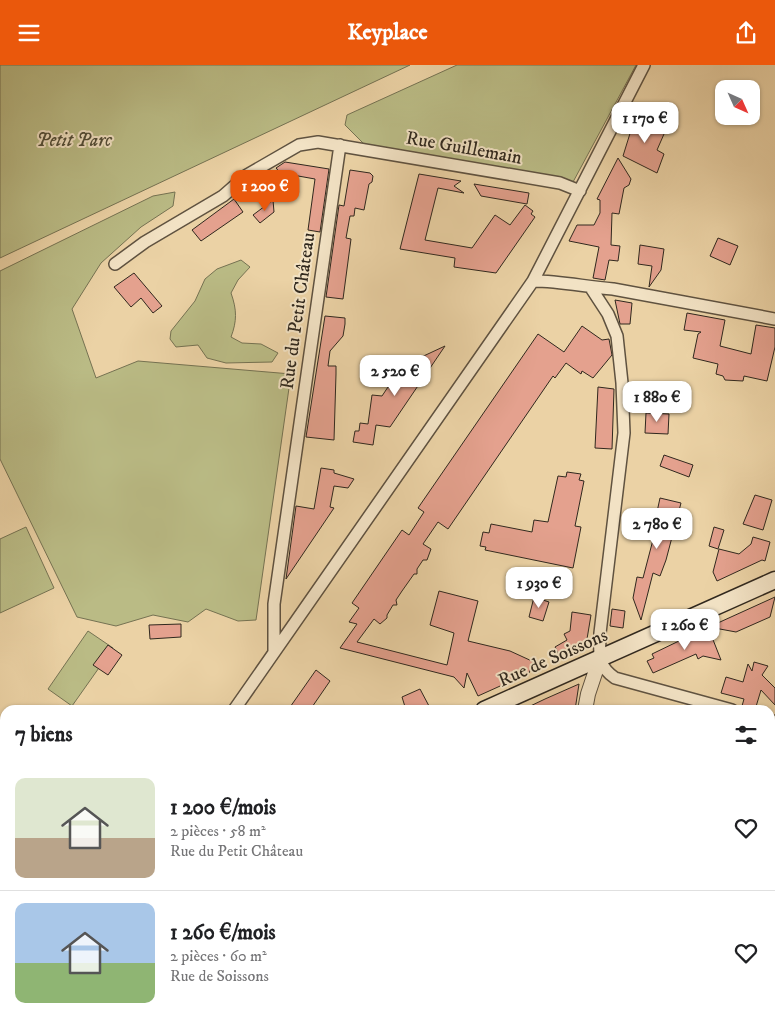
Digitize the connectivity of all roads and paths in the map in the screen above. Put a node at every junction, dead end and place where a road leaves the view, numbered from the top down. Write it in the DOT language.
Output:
graph roads {
  1 [pos="644,65"];
  2 [pos="340,145"];
  3 [pos="580,191"];
  4 [pos="115,264"];
  5 [pos="533,281"];
  6 [pos="592,288"];
  7 [pos="775,319"];
  8 [pos="775,580"];
  9 [pos="274,652"];
  10 [pos="600,658"];
  11 [pos="237,705"];
  12 [pos="495,705"];
  13 [pos="586,705"];
  14 [pos="714,705"];
  1 -- 3 [label="street"];
  2 -- 3 [label="street, Rue Guillemain"];
  2 -- 4 [label="street"];
  2 -- 9 [label="street, Rue du Petit Château"];
  3 -- 5 [label="street"];
  5 -- 6 [label="street"];
  5 -- 9 [label="street"];
  6 -- 7 [label="street"];
  6 -- 10 [label="street"];
  8 -- 10 [label="main road, Rue de Soissons"];
  9 -- 11 [label="street"];
  10 -- 12 [label="main road, Rue de Soissons"];
  10 -- 13 [label="street"];
  10 -- 14 [label="street"];
}
